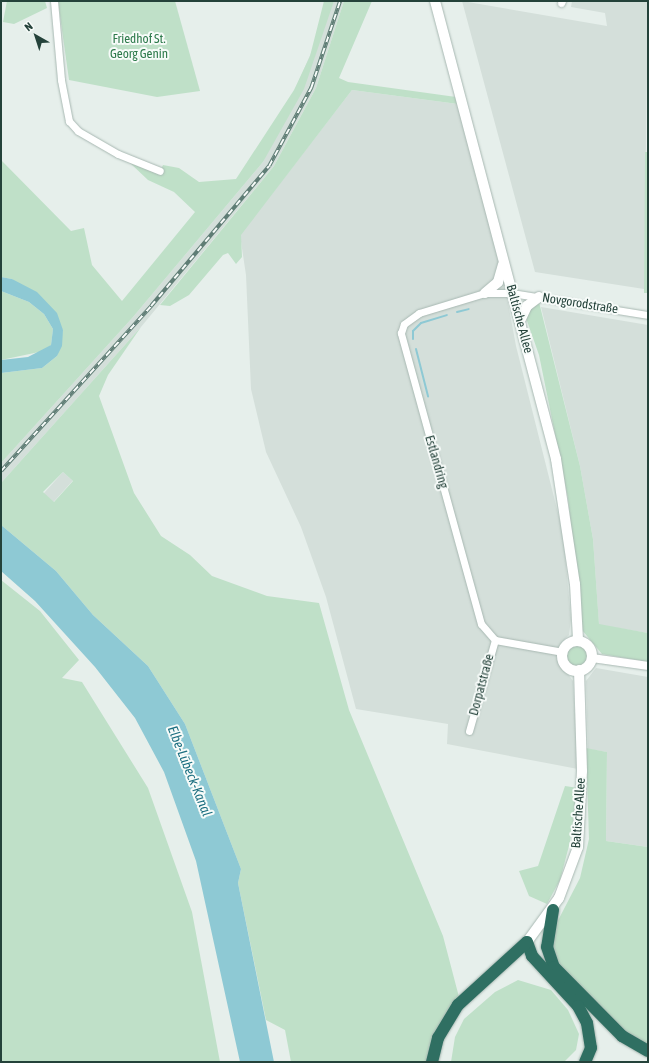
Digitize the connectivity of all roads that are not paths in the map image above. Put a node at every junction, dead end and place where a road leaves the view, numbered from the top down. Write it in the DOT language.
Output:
graph roads {
  1 [pos="54,1"];
  2 [pos="435,1"];
  3 [pos="160,171"];
  4 [pos="503,259"];
  5 [pos="485,293"];
  6 [pos="512,293"];
  7 [pos="539,297"];
  8 [pos="648,314"];
  9 [pos="520,322"];
  10 [pos="495,640"];
  11 [pos="578,640"];
  12 [pos="563,652"];
  13 [pos="592,658"];
  14 [pos="648,666"];
  15 [pos="579,670"];
  16 [pos="469,731"];
  17 [pos="553,910"];
  18 [pos="527,942"];
  19 [pos="648,1051"];
  20 [pos="432,1062"];
  21 [pos="585,1062"];
  1 -- 3 [label="street"];
  2 -- 4 [label="main road, Baltische Allee"];
  4 -- 5 [label="main road"];
  4 -- 6 [label="main road, Baltische Allee"];
  5 -- 6 [label="street, Estlandring"];
  5 -- 10 [label="street, Estlandring"];
  6 -- 7 [label="street, Novgorodstraße"];
  6 -- 9 [label="main road, Baltische Allee"];
  7 -- 8 [label="street, Novgorodstraße"];
  7 -- 9 [label="main road"];
  9 -- 11 [label="main road, Baltische Allee"];
  10 -- 12 [label="street"];
  10 -- 16 [label="street, Dorpatstraße"];
  11 -- 12 [label="main road"];
  11 -- 13 [label="main road"];
  12 -- 15 [label="main road"];
  13 -- 14 [label="street"];
  13 -- 15 [label="main road"];
  15 -- 17 [label="main road, Baltische Allee"];
  17 -- 18 [label="main road, Baltische Allee"];
  17 -- 19 [label="highway"];
  18 -- 20 [label="highway"];
  18 -- 21 [label="highway"];
}
